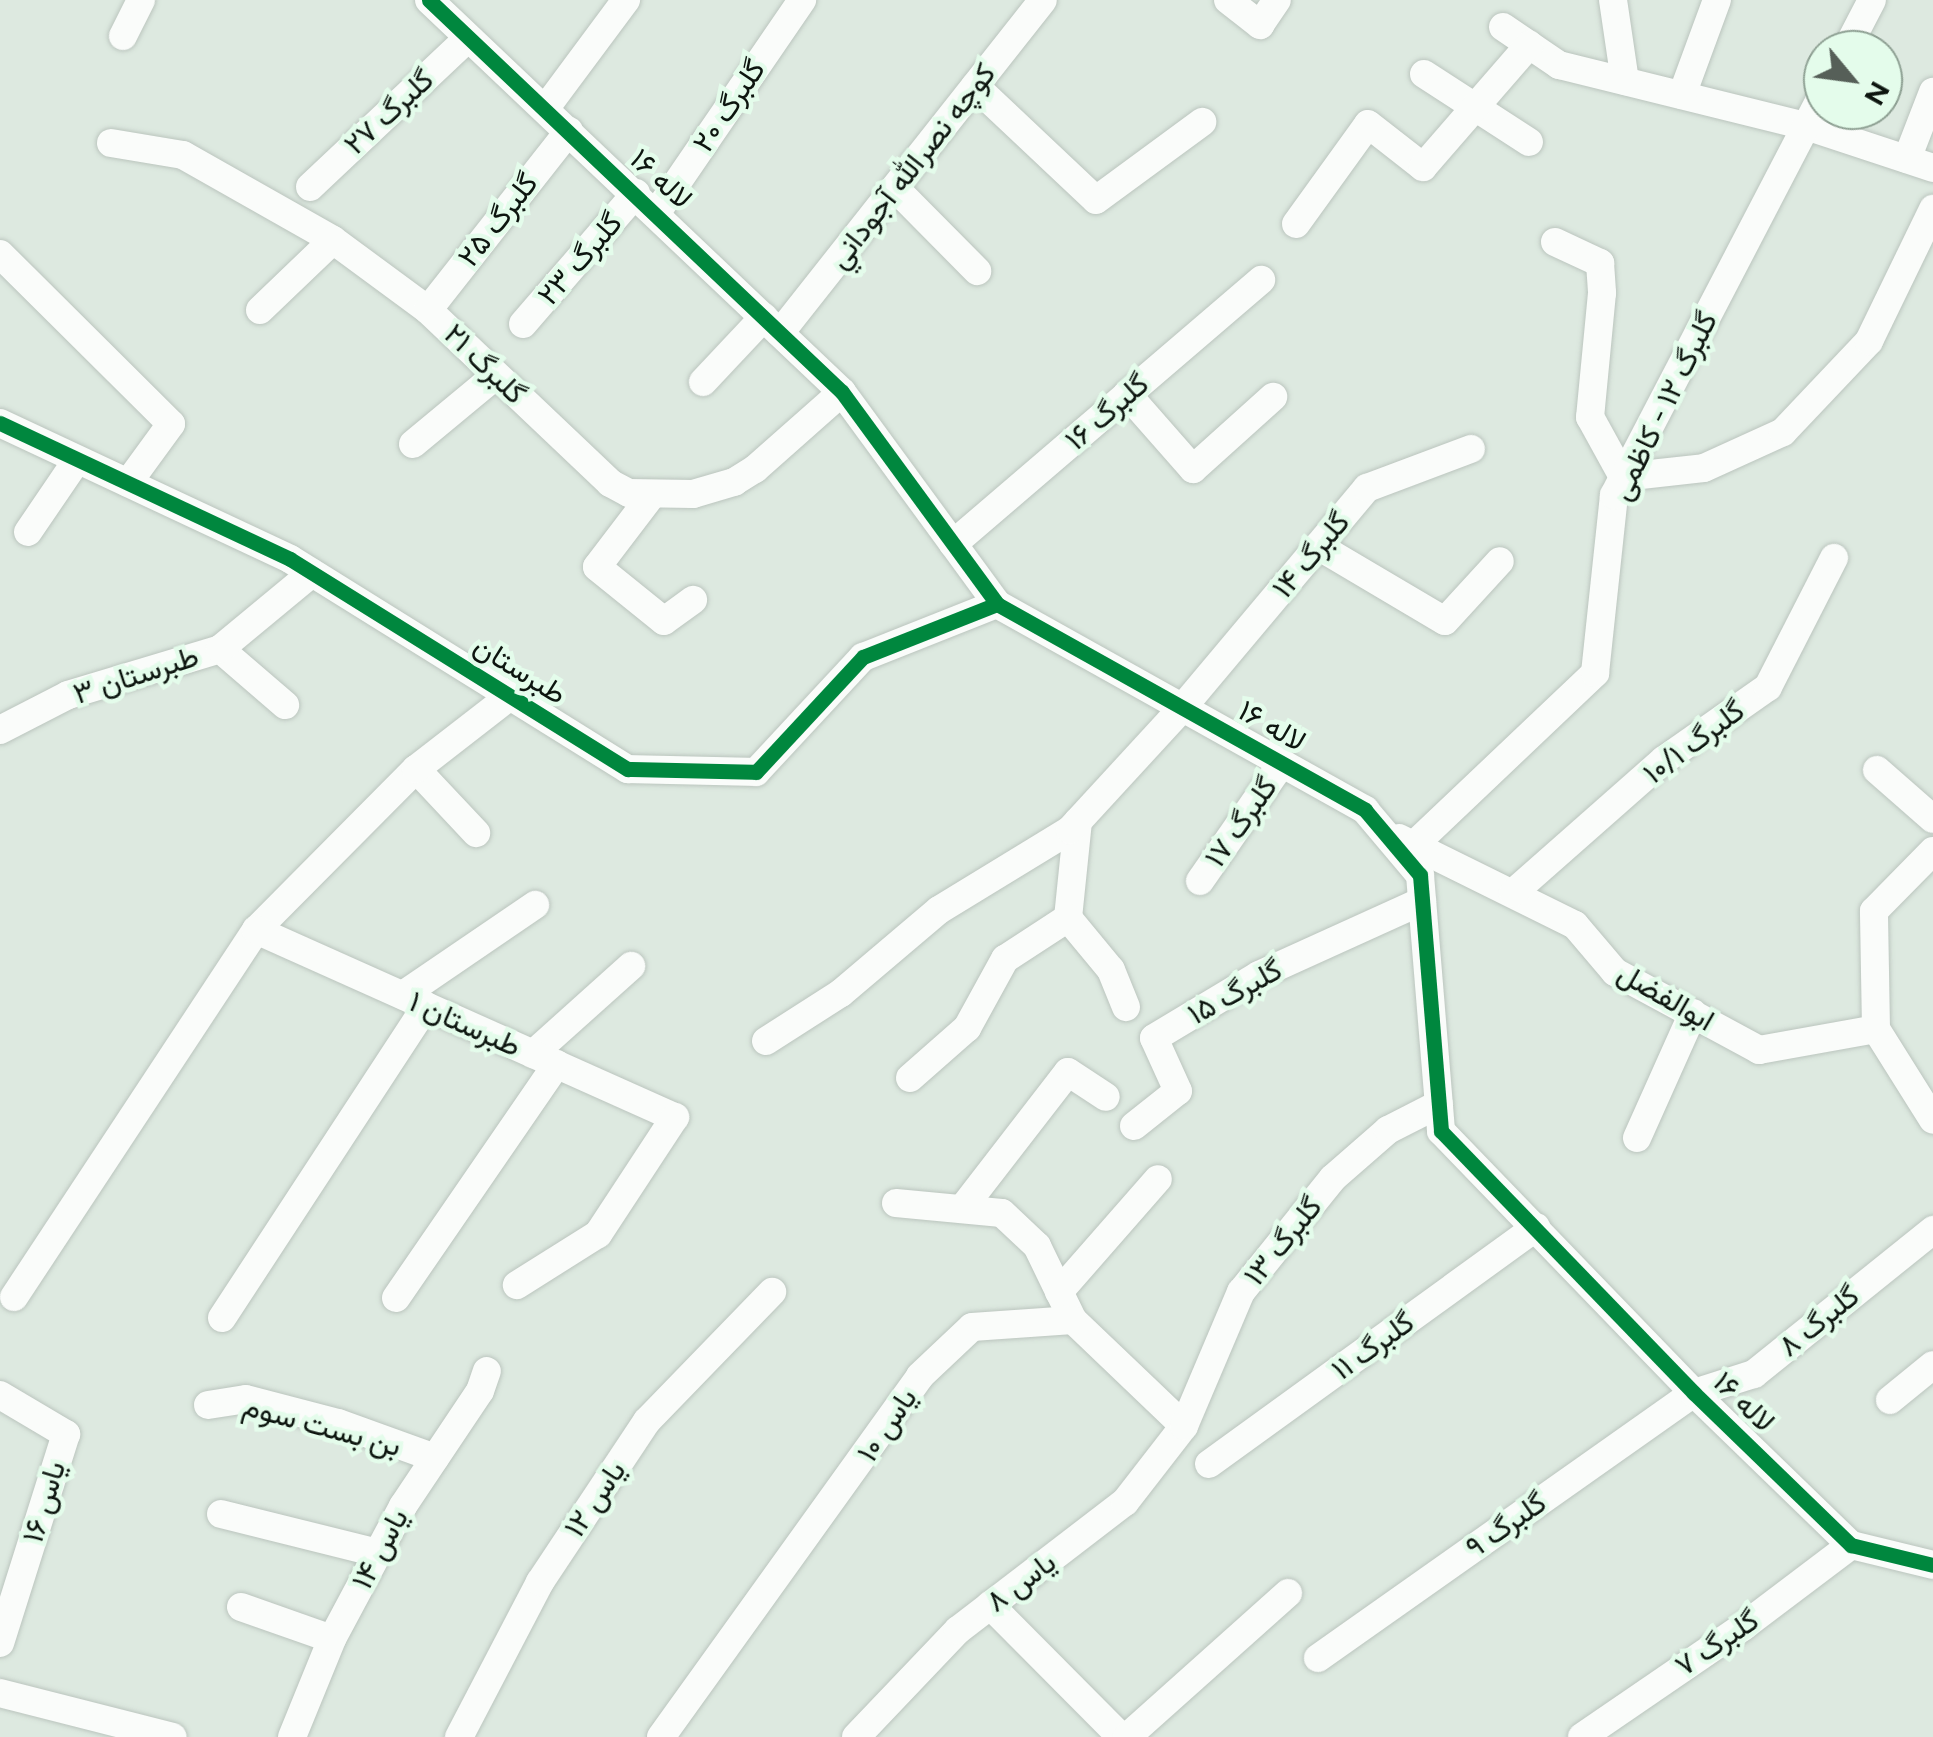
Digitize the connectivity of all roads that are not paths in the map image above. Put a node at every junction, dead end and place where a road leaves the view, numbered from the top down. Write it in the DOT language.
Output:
graph roads {
  1 [pos="141,0"];
  2 [pos="430,0"];
  3 [pos="626,0"];
  4 [pos="802,0"];
  5 [pos="1043,0"];
  6 [pos="1228,0"];
  7 [pos="1277,0"];
  8 [pos="1613,0"];
  9 [pos="1718,0"];
  10 [pos="1872,0"];
  11 [pos="1502,27"];
  12 [pos="1856,30"];
  13 [pos="123,36"];
  14 [pos="468,38"];
  15 [pos="1529,45"];
  16 [pos="1424,74"];
  17 [pos="1624,81"];
  18 [pos="976,86"];
  19 [pos="1933,92"];
  20 [pos="1682,95"];
  21 [pos="545,108"];
  22 [pos="1474,108"];
  23 [pos="1202,122"];
  24 [pos="1803,125"];
  25 [pos="1804,130"];
  26 [pos="1818,130"];
  27 [pos="569,131"];
  28 [pos="1529,142"];
  29 [pos="112,143"];
  30 [pos="1920,164"];
  31 [pos="310,187"];
  32 [pos="895,188"];
  33 [pos="647,203"];
  34 [pos="1933,210"];
  35 [pos="1296,224"];
  36 [pos="333,240"];
  37 [pos="1555,242"];
  38 [pos="0,254"];
  39 [pos="977,272"];
  40 [pos="1261,280"];
  41 [pos="260,310"];
  42 [pos="428,310"];
  43 [pos="524,324"];
  44 [pos="772,325"];
  45 [pos="495,376"];
  46 [pos="702,382"];
  47 [pos="842,392"];
  48 [pos="1127,394"];
  49 [pos="1273,397"];
  50 [pos="0,424"];
  51 [pos="413,444"];
  52 [pos="1471,449"];
  53 [pos="77,460"];
  54 [pos="1624,477"];
  55 [pos="128,483"];
  56 [pos="651,496"];
  57 [pos="28,532"];
  58 [pos="953,544"];
  59 [pos="1318,546"];
  60 [pos="1834,558"];
  61 [pos="1500,561"];
  62 [pos="312,573"];
  63 [pos="693,600"];
  64 [pos="997,604"];
  65 [pos="220,648"];
  66 [pos="510,696"];
  67 [pos="285,705"];
  68 [pos="1183,707"];
  69 [pos="0,730"];
  70 [pos="1282,763"];
  71 [pos="416,769"];
  72 [pos="1877,770"];
  73 [pos="1933,819"];
  74 [pos="1078,821"];
  75 [pos="1382,830"];
  76 [pos="476,833"];
  77 [pos="1414,846"];
  78 [pos="1933,851"];
  79 [pos="1200,881"];
  80 [pos="1513,893"];
  81 [pos="1422,901"];
  82 [pos="534,905"];
  83 [pos="1068,918"];
  84 [pos="256,930"];
  85 [pos="631,966"];
  86 [pos="414,1001"];
  87 [pos="1126,1008"];
  88 [pos="1693,1014"];
  89 [pos="1876,1029"];
  90 [pos="766,1041"];
  91 [pos="545,1059"];
  92 [pos="910,1078"];
  93 [pos="1106,1096"];
  94 [pos="1439,1104"];
  95 [pos="1933,1120"];
  96 [pos="1134,1126"];
  97 [pos="1637,1138"];
  98 [pos="1158,1179"];
  99 [pos="896,1203"];
  100 [pos="962,1209"];
  101 [pos="1536,1228"];
  102 [pos="1933,1230"];
  103 [pos="516,1285"];
  104 [pos="772,1292"];
  105 [pos="1059,1292"];
  106 [pos="14,1297"];
  107 [pos="396,1298"];
  108 [pos="222,1318"];
  109 [pos="1074,1320"];
  110 [pos="1933,1364"];
  111 [pos="487,1371"];
  112 [pos="1694,1393"];
  113 [pos="0,1395"];
  114 [pos="1890,1400"];
  115 [pos="208,1405"];
  116 [pos="1184,1426"];
  117 [pos="435,1458"];
  118 [pos="1209,1464"];
  119 [pos="221,1514"];
  120 [pos="1851,1545"];
  121 [pos="377,1553"];
  122 [pos="1933,1565"];
  123 [pos="1288,1592"];
  124 [pos="990,1605"];
  125 [pos="241,1606"];
  126 [pos="332,1639"];
  127 [pos="0,1644"];
  128 [pos="1318,1658"];
  129 [pos="0,1694"];
  130 [pos="106,1729"];
  131 [pos="172,1737"];
  132 [pos="292,1737"];
  133 [pos="458,1737"];
  134 [pos="661,1737"];
  135 [pos="856,1737"];
  136 [pos="1124,1737"];
  137 [pos="1582,1737"];
  1 -- 13 [label="street"];
  2 -- 14 [label="street, لاله ۱۶"];
  3 -- 21 [label="street"];
  4 -- 33 [label="street, گلبرگ ۲۰"];
  5 -- 18 [label="street, كوچه نصرالله آجوداني"];
  6 -- 7 [label="street"];
  8 -- 17 [label="street"];
  9 -- 20 [label="street"];
  10 -- 12 [label="street"];
  11 -- 15 [label="street"];
  14 -- 21 [label="street, لاله ۱۶"];
  14 -- 31 [label="street, گلبرگ ۲۷"];
  15 -- 17 [label="street"];
  15 -- 22 [label="street"];
  16 -- 22 [label="street"];
  17 -- 20 [label="street"];
  18 -- 23 [label="street"];
  18 -- 32 [label="street, كوچه نصرالله آجوداني"];
  19 -- 30 [label="street"];
  20 -- 24 [label="street"];
  21 -- 27 [label="street, لاله ۱۶"];
  22 -- 28 [label="street"];
  22 -- 35 [label="street"];
  25 -- 54 [label="street, گلبرگ ۱۲ - کاظمی"];
  26 -- 30 [label="street"];
  27 -- 33 [label="street, لاله ۱۶"];
  27 -- 42 [label="street, گلبرگ ۲۵"];
  29 -- 36 [label="street, گلبرگ ۲۱"];
  32 -- 39 [label="street"];
  32 -- 44 [label="street, كوچه نصرالله آجوداني"];
  33 -- 43 [label="street, گلبرگ ۲۳"];
  33 -- 44 [label="street, لاله ۱۶"];
  34 -- 54 [label="street"];
  36 -- 41 [label="street"];
  36 -- 42 [label="street, گلبرگ ۲۱"];
  37 -- 54 [label="street"];
  38 -- 55 [label="street"];
  40 -- 48 [label="street, گلبرگ ۱۶"];
  42 -- 45 [label="street, گلبرگ ۲۱"];
  44 -- 46 [label="street, كوچه نصرالله آجوداني"];
  44 -- 47 [label="street, لاله ۱۶"];
  45 -- 51 [label="street"];
  45 -- 56 [label="street, گلبرگ ۲۱"];
  47 -- 56 [label="street, گلبرگ ۲۱"];
  47 -- 58 [label="street, لاله ۱۶"];
  48 -- 49 [label="street"];
  48 -- 58 [label="street, گلبرگ ۱۶"];
  50 -- 53 [label="street, طبرستان"];
  52 -- 59 [label="street, گلبرگ ۱۴"];
  53 -- 55 [label="street, طبرستان"];
  53 -- 57 [label="street"];
  54 -- 77 [label="street, گلبرگ ۱۲ - کاظمی"];
  55 -- 62 [label="street, طبرستان"];
  56 -- 63 [label="street"];
  58 -- 64 [label="street, لاله ۱۶"];
  59 -- 61 [label="street"];
  59 -- 68 [label="street, گلبرگ ۱۴"];
  60 -- 80 [label="street, گلبرگ ۱۰/۱"];
  62 -- 65 [label="street, طبرستان ۳"];
  62 -- 66 [label="street, طبرستان"];
  64 -- 66 [label="street, طبرستان"];
  64 -- 68 [label="street, لاله ۱۶"];
  65 -- 67 [label="street"];
  65 -- 69 [label="street, طبرستان ۳"];
  66 -- 71 [label="street"];
  68 -- 70 [label="street, لاله ۱۶"];
  68 -- 74 [label="street, گلبرگ ۱۴"];
  70 -- 75 [label="street, لاله ۱۶"];
  70 -- 79 [label="street, گلبرگ ۱۷"];
  71 -- 76 [label="street"];
  71 -- 84 [label="street"];
  72 -- 73 [label="street"];
  74 -- 83 [label="street"];
  74 -- 90 [label="street, گلبرگ ۱۴"];
  75 -- 77 [label="street, ابوالفضل"];
  75 -- 81 [label="street, لاله ۱۶"];
  77 -- 80 [label="street, ابوالفضل"];
  78 -- 89 [label="street"];
  80 -- 88 [label="street, ابوالفضل"];
  81 -- 94 [label="street, لاله ۱۶"];
  81 -- 96 [label="street, گلبرگ ۱۵"];
  82 -- 86 [label="street"];
  83 -- 87 [label="street"];
  83 -- 92 [label="street"];
  84 -- 86 [label="street, طبرستان ۱"];
  84 -- 106 [label="street"];
  85 -- 91 [label="street"];
  86 -- 91 [label="street, طبرستان ۱"];
  86 -- 108 [label="street"];
  88 -- 89 [label="street, ابوالفضل"];
  88 -- 97 [label="street"];
  89 -- 95 [label="street"];
  91 -- 103 [label="street, طبرستان ۱"];
  91 -- 107 [label="street"];
  93 -- 100 [label="street"];
  94 -- 101 [label="street, لاله ۱۶"];
  94 -- 116 [label="street, گلبرگ ۱۳"];
  98 -- 105 [label="street"];
  99 -- 100 [label="street"];
  100 -- 105 [label="street"];
  101 -- 112 [label="street, لاله ۱۶"];
  101 -- 118 [label="street, گلبرگ ۱۱"];
  102 -- 112 [label="street, گلبرگ ۸"];
  104 -- 133 [label="street, یاس ۱۲"];
  105 -- 109 [label="street"];
  109 -- 116 [label="street"];
  109 -- 134 [label="street, یاس ۱۰"];
  110 -- 114 [label="street"];
  111 -- 117 [label="street, یاس ۱۴"];
  112 -- 120 [label="street, لاله ۱۶"];
  112 -- 128 [label="street, گلبرگ ۹"];
  113 -- 127 [label="street, یاس ۱۶"];
  115 -- 117 [label="street, بن بست سوم"];
  116 -- 124 [label="street, یاس ۸"];
  117 -- 121 [label="street, یاس ۱۴"];
  119 -- 121 [label="street"];
  120 -- 122 [label="street"];
  120 -- 137 [label="street, گلبرگ ۷"];
  121 -- 126 [label="street, یاس ۱۴"];
  123 -- 136 [label="street"];
  124 -- 135 [label="street, یاس ۸"];
  124 -- 136 [label="street"];
  125 -- 126 [label="street"];
  126 -- 132 [label="street, یاس ۱۴"];
  129 -- 130 [label="street"];
  130 -- 131 [label="street"];
}
